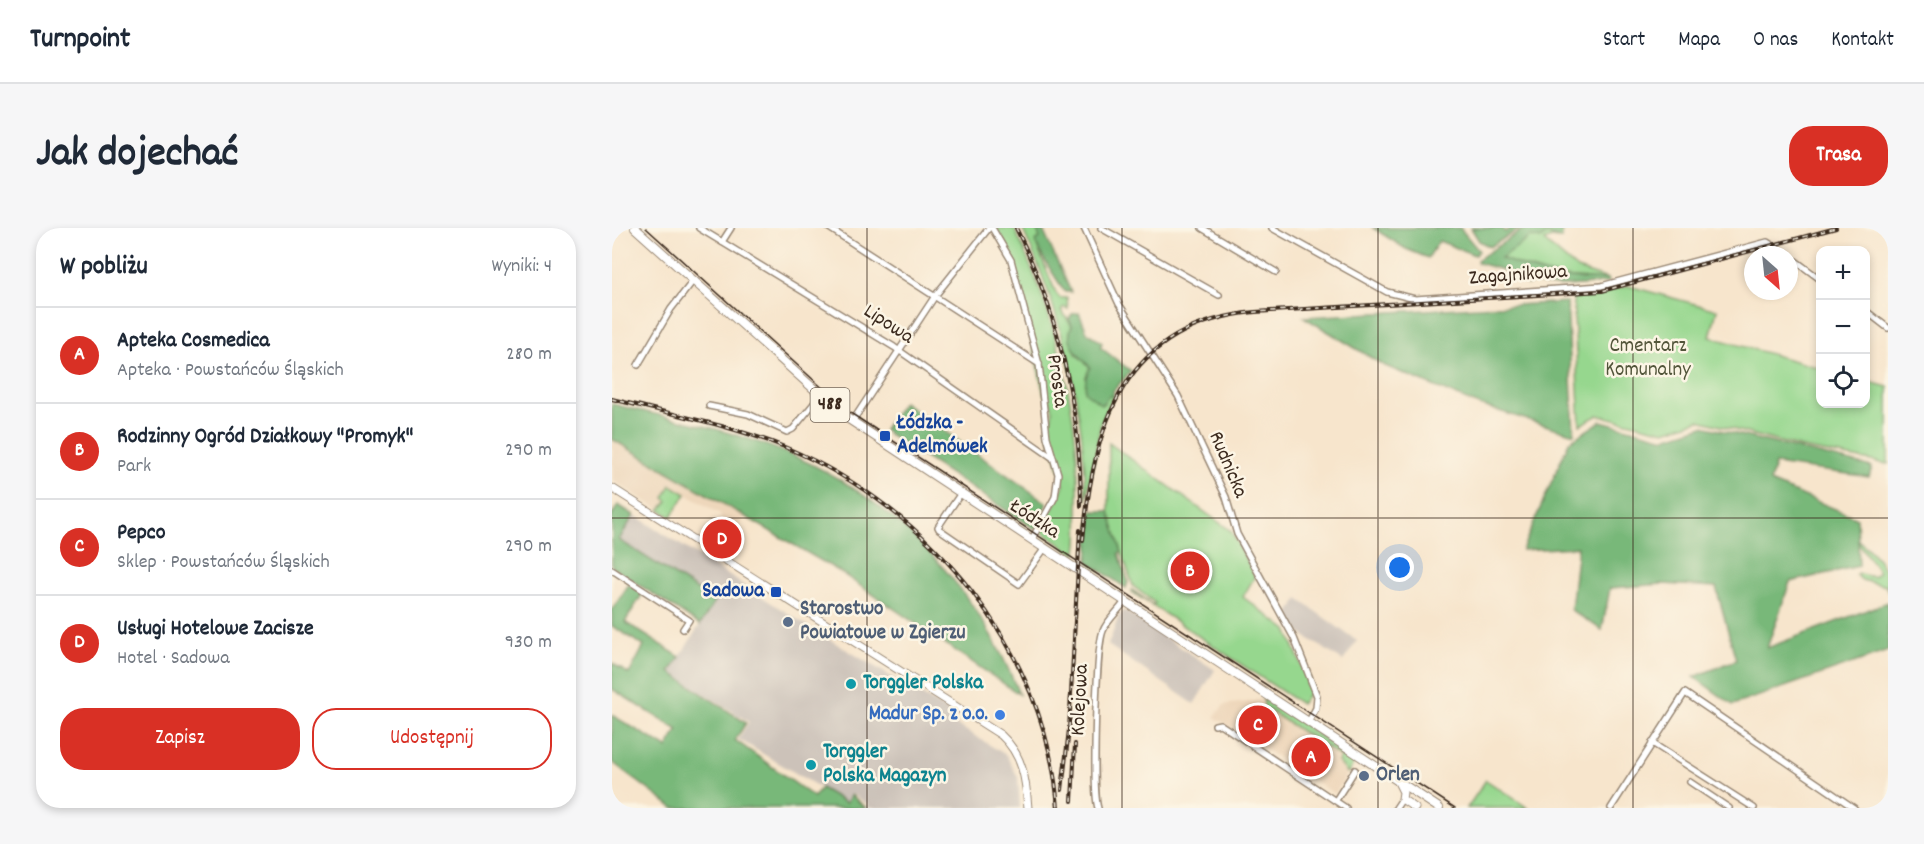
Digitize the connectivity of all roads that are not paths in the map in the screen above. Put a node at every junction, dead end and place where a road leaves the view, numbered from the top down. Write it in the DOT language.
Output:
graph roads {
  1 [pos="635,228"];
  2 [pos="699,228"];
  3 [pos="731,228"];
  4 [pos="829,228"];
  5 [pos="991,228"];
  6 [pos="1084,228"];
  7 [pos="1101,228"];
  8 [pos="1202,228"];
  9 [pos="1272,228"];
  10 [pos="723,242"];
  11 [pos="1754,246"];
  12 [pos="1777,246"];
  13 [pos="1744,249"];
  14 [pos="1798,262"];
  15 [pos="1276,272"];
  16 [pos="1816,275"];
  17 [pos="693,280"];
  18 [pos="1219,294"];
  19 [pos="934,296"];
  20 [pos="1870,314"];
  21 [pos="1888,328"];
  22 [pos="898,351"];
  23 [pos="1039,364"];
  24 [pos="638,365"];
  25 [pos="820,396"];
  26 [pos="709,406"];
  27 [pos="852,422"];
  28 [pos="1053,458"];
  29 [pos="612,488"];
  30 [pos="961,493"];
  31 [pos="1032,539"];
  32 [pos="1045,549"];
  33 [pos="612,570"];
  34 [pos="1125,601"];
  35 [pos="683,629"];
  36 [pos="1309,721"];
  37 [pos="1215,725"];
  38 [pos="1652,743"];
  39 [pos="1355,770"];
  40 [pos="1709,778"];
  41 [pos="1397,779"];
  42 [pos="1690,782"];
  43 [pos="1702,789"];
  44 [pos="1402,799"];
  45 [pos="1336,800"];
  46 [pos="1750,807"];
  47 [pos="1028,808"];
  48 [pos="1098,808"];
  49 [pos="1346,808"];
  50 [pos="1396,808"];
  51 [pos="1415,808"];
  52 [pos="1439,808"];
  53 [pos="1611,808"];
  54 [pos="1729,808"];
  55 [pos="1854,808"];
  1 -- 17 [label="main road, Łódzka / 488"];
  2 -- 10 [label="street, Lipowa"];
  3 -- 10 [label="street"];
  4 -- 19 [label="street"];
  5 -- 19 [label="street"];
  5 -- 23 [label="street, Prosta"];
  6 -- 36 [label="street, Rudnicka"];
  7 -- 18 [label="street"];
  8 -- 15 [label="street"];
  9 -- 13 [label="street, Zagajnikowa"];
  10 -- 22 [label="street, Lipowa"];
  11 -- 12 [label="street, Zagajnikowa"];
  14 -- 16 [label="street"];
  17 -- 24 [label="street"];
  17 -- 25 [label="main road, Łódzka / 488"];
  19 -- 22 [label="street"];
  19 -- 23 [label="street"];
  20 -- 21 [label="street"];
  22 -- 27 [label="street"];
  22 -- 28 [label="street, Lipowa"];
  23 -- 28 [label="street, Prosta"];
  25 -- 26 [label="street"];
  25 -- 27 [label="main road, Łódzka / 488"];
  27 -- 30 [label="main road, Łódzka / 488"];
  28 -- 31 [label="street, Prosta"];
  29 -- 47 [label="street"];
  30 -- 31 [label="main road, Łódzka / 488"];
  30 -- 32 [label="street"];
  31 -- 32 [label="main road, Łódzka / 488"];
  32 -- 34 [label="main road, Łódzka / 488"];
  33 -- 35 [label="street"];
  34 -- 36 [label="main road, Łódzka / 488"];
  34 -- 48 [label="street, Kolejowa"];
  36 -- 41 [label="main road, Łódzka / 488"];
  37 -- 45 [label="street"];
  38 -- 40 [label="street"];
  38 -- 53 [label="street"];
  38 -- 55 [label="street"];
  39 -- 45 [label="street"];
  40 -- 43 [label="street"];
  40 -- 46 [label="street"];
  41 -- 44 [label="street"];
  41 -- 52 [label="main road, Łódzka / 488"];
  42 -- 43 [label="street"];
  43 -- 54 [label="street"];
  44 -- 50 [label="street"];
  44 -- 51 [label="street"];
  45 -- 49 [label="street"];
}
